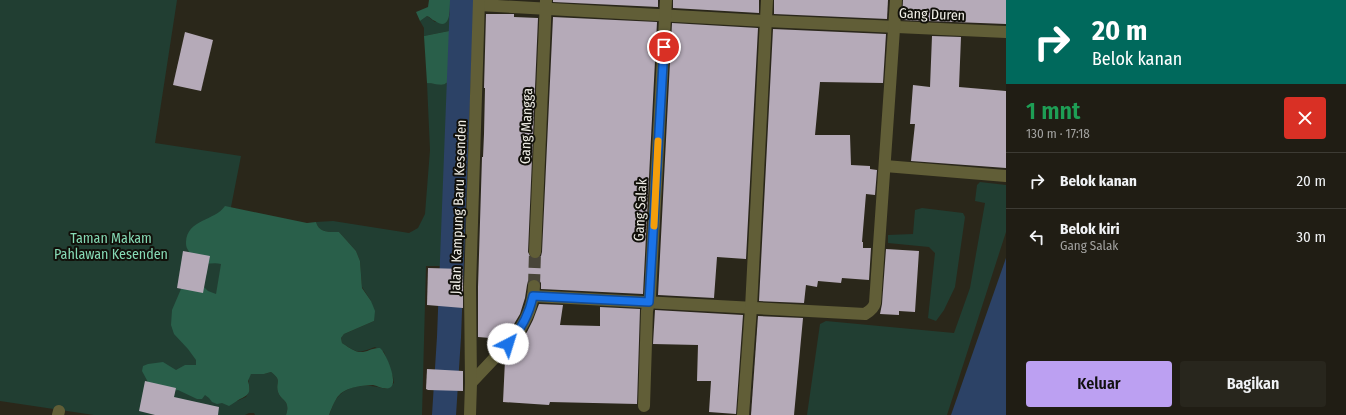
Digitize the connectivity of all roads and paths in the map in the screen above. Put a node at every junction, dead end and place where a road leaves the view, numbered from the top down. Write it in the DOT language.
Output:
graph roads {
  1 [pos="666,0"];
  2 [pos="767,0"];
  3 [pos="896,0"];
  4 [pos="479,3"];
  5 [pos="546,5"];
  6 [pos="665,16"];
  7 [pos="766,21"];
  8 [pos="894,27"];
  9 [pos="1006,32"];
  10 [pos="885,166"];
  11 [pos="1006,176"];
  12 [pos="535,252"];
  13 [pos="649,302"];
  14 [pos="751,308"];
  15 [pos="471,383"];
  16 [pos="644,406"];
  17 [pos="470,415"];
  18 [pos="743,415"];
  1 -- 6 [label="street, Gang Salak"];
  2 -- 7 [label="street"];
  3 -- 8 [label="street"];
  4 -- 5 [label="street, Gang Duren"];
  4 -- 15 [label="street, Jalan Kampung Baru Kesenden"];
  5 -- 6 [label="street, Gang Duren"];
  5 -- 12 [label="street, Gang Mangga"];
  6 -- 7 [label="street, Gang Duren"];
  6 -- 13 [label="street, Gang Salak"];
  7 -- 8 [label="street, Gang Duren"];
  7 -- 14 [label="street"];
  8 -- 9 [label="street, Gang Duren"];
  8 -- 10 [label="street"];
  10 -- 11 [label="street"];
  10 -- 14 [label="street"];
  13 -- 14 [label="street"];
  13 -- 15 [label="street"];
  13 -- 16 [label="street, Gang Salak"];
  14 -- 18 [label="street"];
  15 -- 17 [label="street, Jalan Kampung Baru Kesenden"];
}
